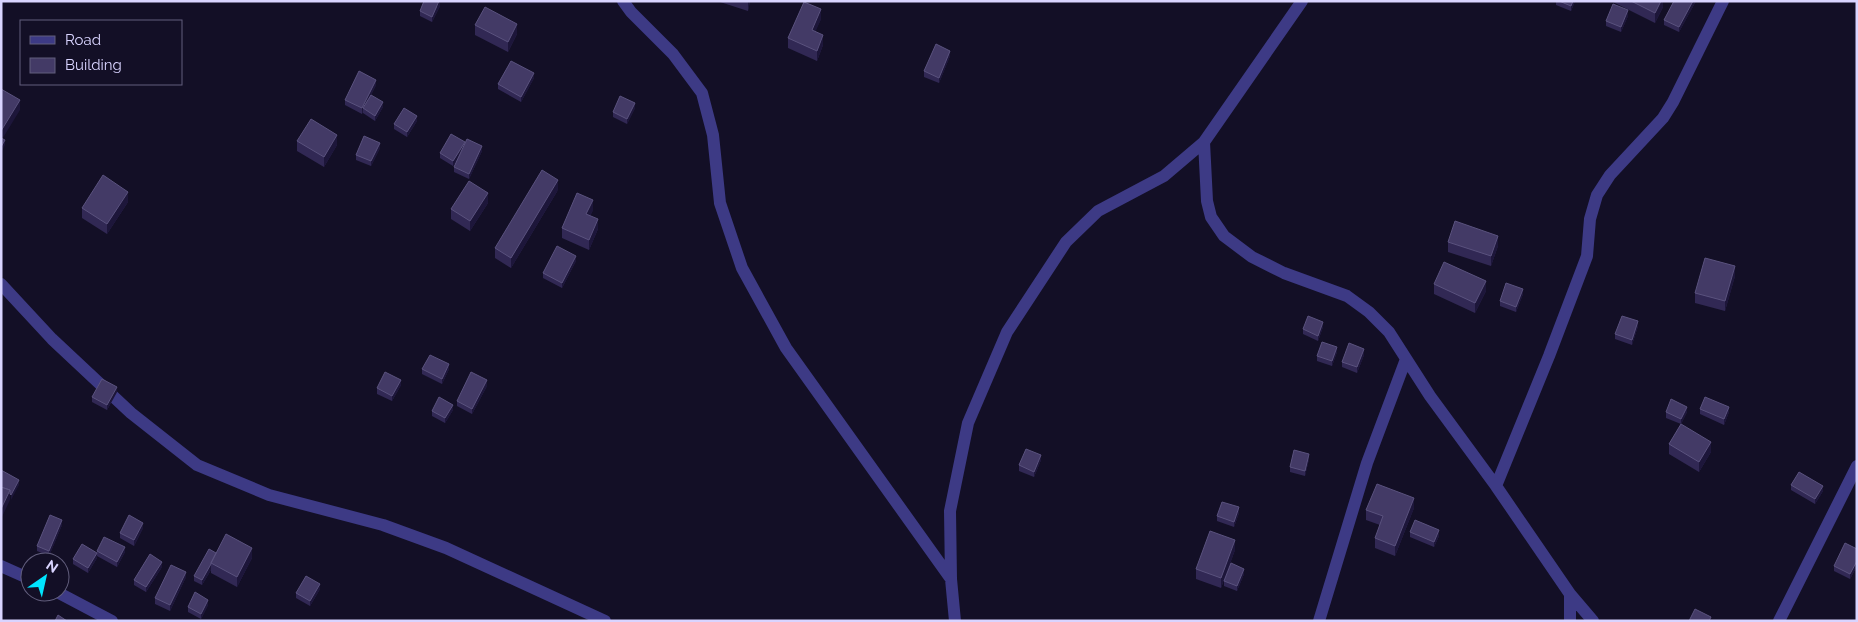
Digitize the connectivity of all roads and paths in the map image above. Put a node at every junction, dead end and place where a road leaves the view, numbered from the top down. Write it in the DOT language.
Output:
graph roads {
  1 [pos="623,1"];
  2 [pos="1302,1"];
  3 [pos="1723,1"];
  4 [pos="1204,142"];
  5 [pos="1,284"];
  6 [pos="1406,359"];
  7 [pos="1857,466"];
  8 [pos="1496,486"];
  9 [pos="1,566"];
  10 [pos="20,575"];
  11 [pos="951,579"];
  12 [pos="1570,594"];
  13 [pos="70,599"];
  14 [pos="112,621"];
  15 [pos="605,621"];
  16 [pos="955,621"];
  17 [pos="1319,621"];
  18 [pos="1570,621"];
  19 [pos="1593,621"];
  20 [pos="1780,621"];
  1 -- 11 [label="street"];
  2 -- 4 [label="street"];
  3 -- 8 [label="street"];
  4 -- 6 [label="street"];
  4 -- 11 [label="street"];
  5 -- 15 [label="street"];
  6 -- 8 [label="street"];
  6 -- 17 [label="street"];
  7 -- 20 [label="street"];
  8 -- 12 [label="street"];
  9 -- 10 [label="street"];
  11 -- 16 [label="street"];
  12 -- 18 [label="street"];
  12 -- 19 [label="street"];
  13 -- 14 [label="street"];
}
